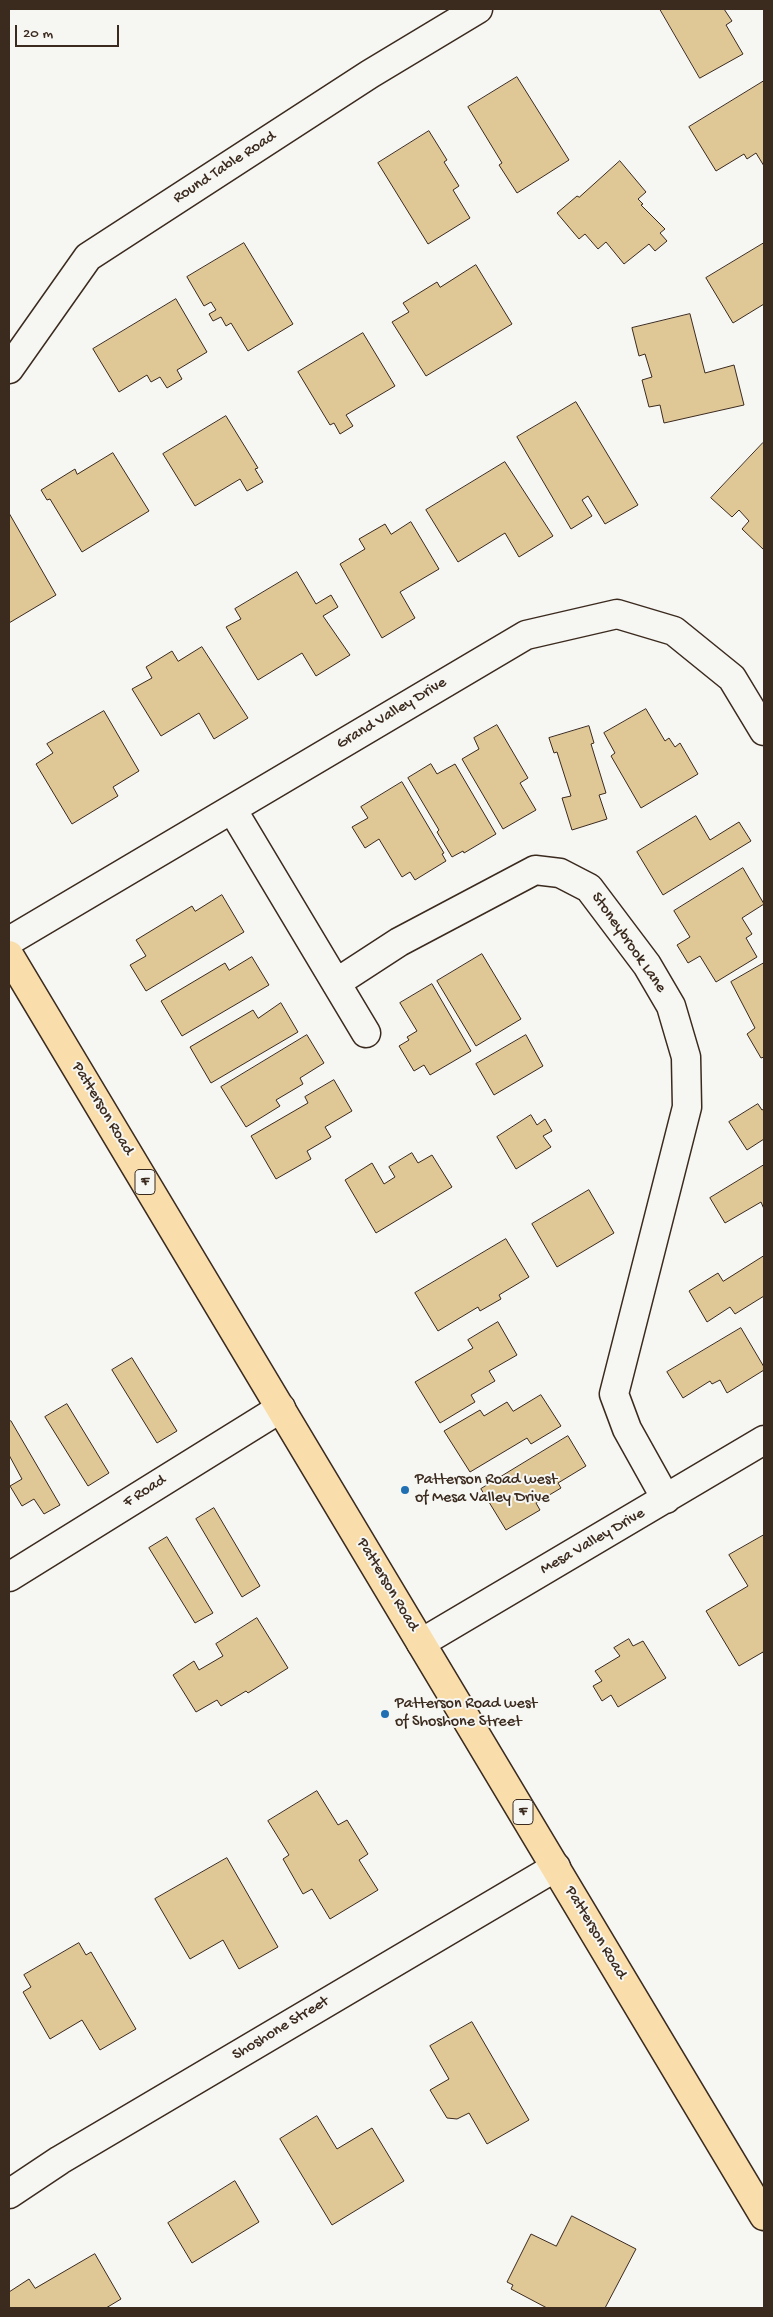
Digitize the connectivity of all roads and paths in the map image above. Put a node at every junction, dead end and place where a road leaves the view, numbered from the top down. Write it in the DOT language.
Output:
graph roads {
  1 [pos="478,9"];
  2 [pos="9,369"];
  3 [pos="764,731"];
  4 [pos="232,809"];
  5 [pos="9,942"];
  6 [pos="9,955"];
  7 [pos="336,983"];
  8 [pos="366,1033"];
  9 [pos="281,1408"];
  10 [pos="764,1440"];
  11 [pos="666,1499"];
  12 [pos="9,1577"];
  13 [pos="421,1643"];
  14 [pos="556,1867"];
  15 [pos="9,2194"];
  16 [pos="764,2216"];
  1 -- 2 [label="street, Round Table Road"];
  3 -- 4 [label="street, Grand Valley Drive"];
  4 -- 5 [label="street, Grand Valley Drive"];
  4 -- 7 [label="street"];
  6 -- 9 [label="main road, Patterson Road / F"];
  7 -- 8 [label="street"];
  7 -- 11 [label="street, Stoneybrook Lane"];
  9 -- 12 [label="street, F Road"];
  9 -- 13 [label="main road, Patterson Road / F"];
  10 -- 11 [label="street, Mesa Valley Drive"];
  11 -- 13 [label="street, Mesa Valley Drive"];
  13 -- 14 [label="main road, Patterson Road / F"];
  14 -- 15 [label="street, Shoshone Street"];
  14 -- 16 [label="main road, Patterson Road / F"];
}
